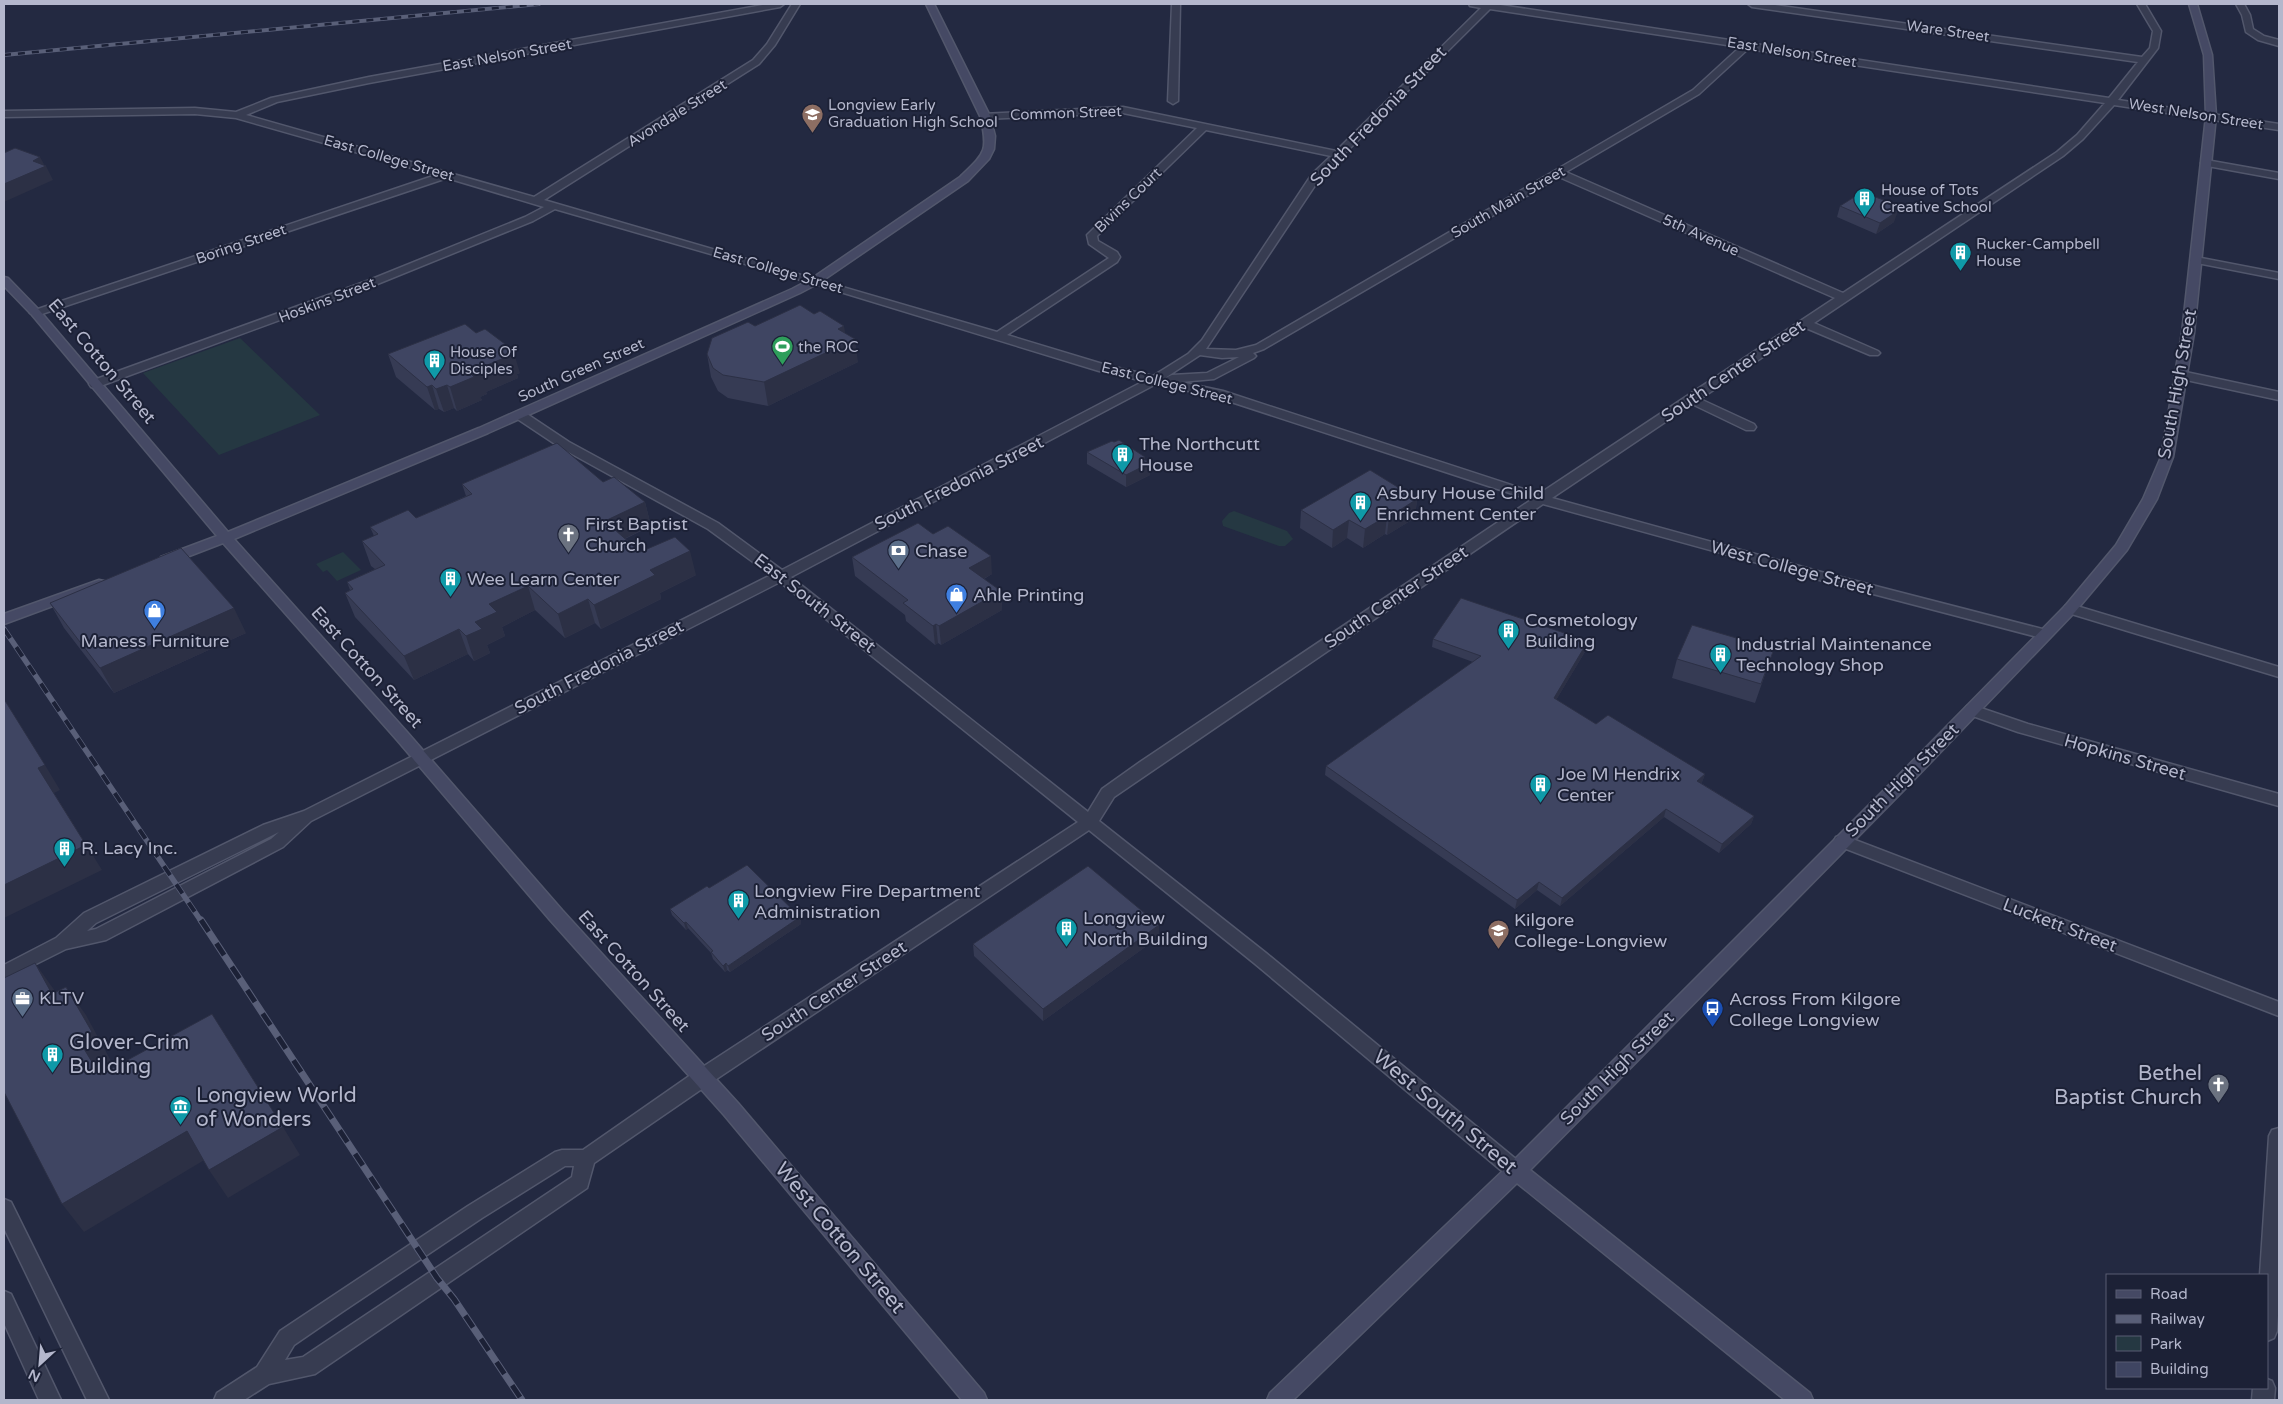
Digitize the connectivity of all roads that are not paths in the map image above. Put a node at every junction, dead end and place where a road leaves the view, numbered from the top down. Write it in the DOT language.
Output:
graph roads {
  1 [pos="780,4"];
  2 [pos="796,4"];
  3 [pos="930,4"];
  4 [pos="1176,4"];
  5 [pos="1473,4"];
  6 [pos="1752,4"];
  7 [pos="2141,4"];
  8 [pos="2240,4"];
  9 [pos="1489,5"];
  10 [pos="2193,5"];
  11 [pos="2279,43"];
  12 [pos="1746,45"];
  13 [pos="2145,60"];
  14 [pos="1173,101"];
  15 [pos="2112,101"];
  16 [pos="4,114"];
  17 [pos="1148,114"];
  18 [pos="237,115"];
  19 [pos="985,116"];
  20 [pos="2211,116"];
  21 [pos="1177,120"];
  22 [pos="1205,126"];
  23 [pos="2279,127"];
  24 [pos="1336,154"];
  25 [pos="2206,163"];
  26 [pos="1559,173"];
  27 [pos="447,175"];
  28 [pos="2279,176"];
  29 [pos="538,200"];
  30 [pos="555,205"];
  31 [pos="2196,260"];
  32 [pos="2279,276"];
  33 [pos="4,280"];
  34 [pos="815,281"];
  35 [pos="1842,297"];
  36 [pos="36,313"];
  37 [pos="1805,322"];
  38 [pos="997,337"];
  39 [pos="1260,347"];
  40 [pos="1198,351"];
  41 [pos="1874,353"];
  42 [pos="2181,375"];
  43 [pos="1155,380"];
  44 [pos="95,384"];
  45 [pos="2279,396"];
  46 [pos="1691,399"];
  47 [pos="520,414"];
  48 [pos="1750,427"];
  49 [pos="1540,499"];
  50 [pos="225,537"];
  51 [pos="152,565"];
  52 [pos="781,576"];
  53 [pos="112,579"];
  54 [pos="2070,608"];
  55 [pos="4,619"];
  56 [pos="2045,634"];
  57 [pos="2279,672"];
  58 [pos="1972,710"];
  59 [pos="420,758"];
  60 [pos="2279,800"];
  61 [pos="310,814"];
  62 [pos="1091,821"];
  63 [pos="1842,841"];
  64 [pos="62,943"];
  65 [pos="4,973"];
  66 [pos="2279,1009"];
  67 [pos="702,1078"];
  68 [pos="2278,1144"];
  69 [pos="586,1158"];
  70 [pos="1516,1171"];
  71 [pos="4,1208"];
  72 [pos="4,1301"];
  73 [pos="2268,1314"];
  74 [pos="265,1374"];
  75 [pos="50,1400"];
  76 [pos="98,1400"];
  77 [pos="225,1400"];
  78 [pos="976,1400"];
  79 [pos="1278,1400"];
  80 [pos="1802,1400"];
  1 -- 18 [label="street, East Nelson Street"];
  2 -- 29 [label="street, Avondale Street"];
  3 -- 19 [label="main road, South Green Street"];
  4 -- 14 [label="street"];
  5 -- 9 [label="street, East Nelson Street"];
  6 -- 13 [label="street, Ware Street"];
  7 -- 13 [label="street, South Center Street"];
  8 -- 11 [label="street"];
  9 -- 12 [label="street, East Nelson Street"];
  9 -- 24 [label="street, South Fredonia Street"];
  10 -- 20 [label="main road, South High Street"];
  12 -- 15 [label="street, East Nelson Street"];
  12 -- 26 [label="street, South Main Street"];
  13 -- 15 [label="street, South Center Street"];
  14 -- 17 [label="street"];
  14 -- 21 [label="street"];
  15 -- 20 [label="street, West Nelson Street"];
  15 -- 35 [label="street, South Center Street"];
  16 -- 18 [label="street, East College Street"];
  17 -- 19 [label="street, Common Street"];
  17 -- 21 [label="street, Common Street"];
  18 -- 27 [label="street, East College Street"];
  19 -- 34 [label="main road, South Green Street"];
  20 -- 23 [label="street, West Nelson Street"];
  20 -- 25 [label="main road, South High Street"];
  21 -- 22 [label="street, Common Street"];
  22 -- 24 [label="street, Common Street"];
  22 -- 38 [label="street, Bivins Court"];
  24 -- 40 [label="street, South Fredonia Street"];
  25 -- 28 [label="street"];
  25 -- 31 [label="main road, South High Street"];
  26 -- 35 [label="street, 5th Avenue"];
  26 -- 39 [label="street, South Main Street"];
  27 -- 29 [label="street, East College Street"];
  27 -- 36 [label="street, Boring Street"];
  29 -- 30 [label="street, East College Street"];
  30 -- 34 [label="street, East College Street"];
  30 -- 44 [label="street, Hoskins Street"];
  31 -- 32 [label="street"];
  31 -- 42 [label="main road, South High Street"];
  33 -- 36 [label="main road, East Cotton Street"];
  34 -- 38 [label="street, East College Street"];
  34 -- 47 [label="main road, South Green Street"];
  35 -- 37 [label="street, South Center Street"];
  36 -- 44 [label="main road, East Cotton Street"];
  37 -- 41 [label="street"];
  37 -- 46 [label="street, South Center Street"];
  38 -- 43 [label="street, East College Street"];
  39 -- 40 [label="street, South Main Street"];
  39 -- 43 [label="street, South Main Street"];
  40 -- 43 [label="street, South Fredonia Street"];
  42 -- 45 [label="street"];
  42 -- 54 [label="main road, South High Street"];
  43 -- 49 [label="street, East College Street"];
  43 -- 52 [label="street, South Fredonia Street"];
  44 -- 50 [label="main road, East Cotton Street"];
  46 -- 48 [label="street"];
  46 -- 49 [label="street, South Center Street"];
  47 -- 50 [label="main road, South Green Street"];
  47 -- 52 [label="street, East South Street"];
  49 -- 56 [label="street, West College Street"];
  49 -- 62 [label="street, South Center Street"];
  50 -- 51 [label="main road, South Green Street"];
  50 -- 59 [label="main road, East Cotton Street"];
  52 -- 59 [label="street, South Fredonia Street"];
  52 -- 62 [label="street, East South Street"];
  53 -- 55 [label="main road"];
  54 -- 56 [label="main road, South High Street"];
  54 -- 57 [label="street"];
  56 -- 58 [label="main road, South High Street"];
  58 -- 60 [label="street, Hopkins Street"];
  58 -- 63 [label="main road, South High Street"];
  59 -- 61 [label="street, South Fredonia Street"];
  59 -- 67 [label="main road, East Cotton Street"];
  61 -- 64 [label="street, South Fredonia Street"];
  61 -- 64 [label="street, South Fredonia Street"];
  62 -- 67 [label="street, South Center Street"];
  62 -- 70 [label="street, West South Street"];
  63 -- 66 [label="street, Luckett Street"];
  63 -- 70 [label="main road, South High Street"];
  64 -- 65 [label="street"];
  67 -- 69 [label="street, South Center Street"];
  67 -- 78 [label="main road, West Cotton Street"];
  68 -- 73 [label="street"];
  69 -- 74 [label="street"];
  69 -- 74 [label="street"];
  70 -- 79 [label="main road, South High Street"];
  70 -- 80 [label="main road, West South Street"];
  71 -- 76 [label="street"];
  72 -- 75 [label="street"];
  74 -- 77 [label="street"];
}
